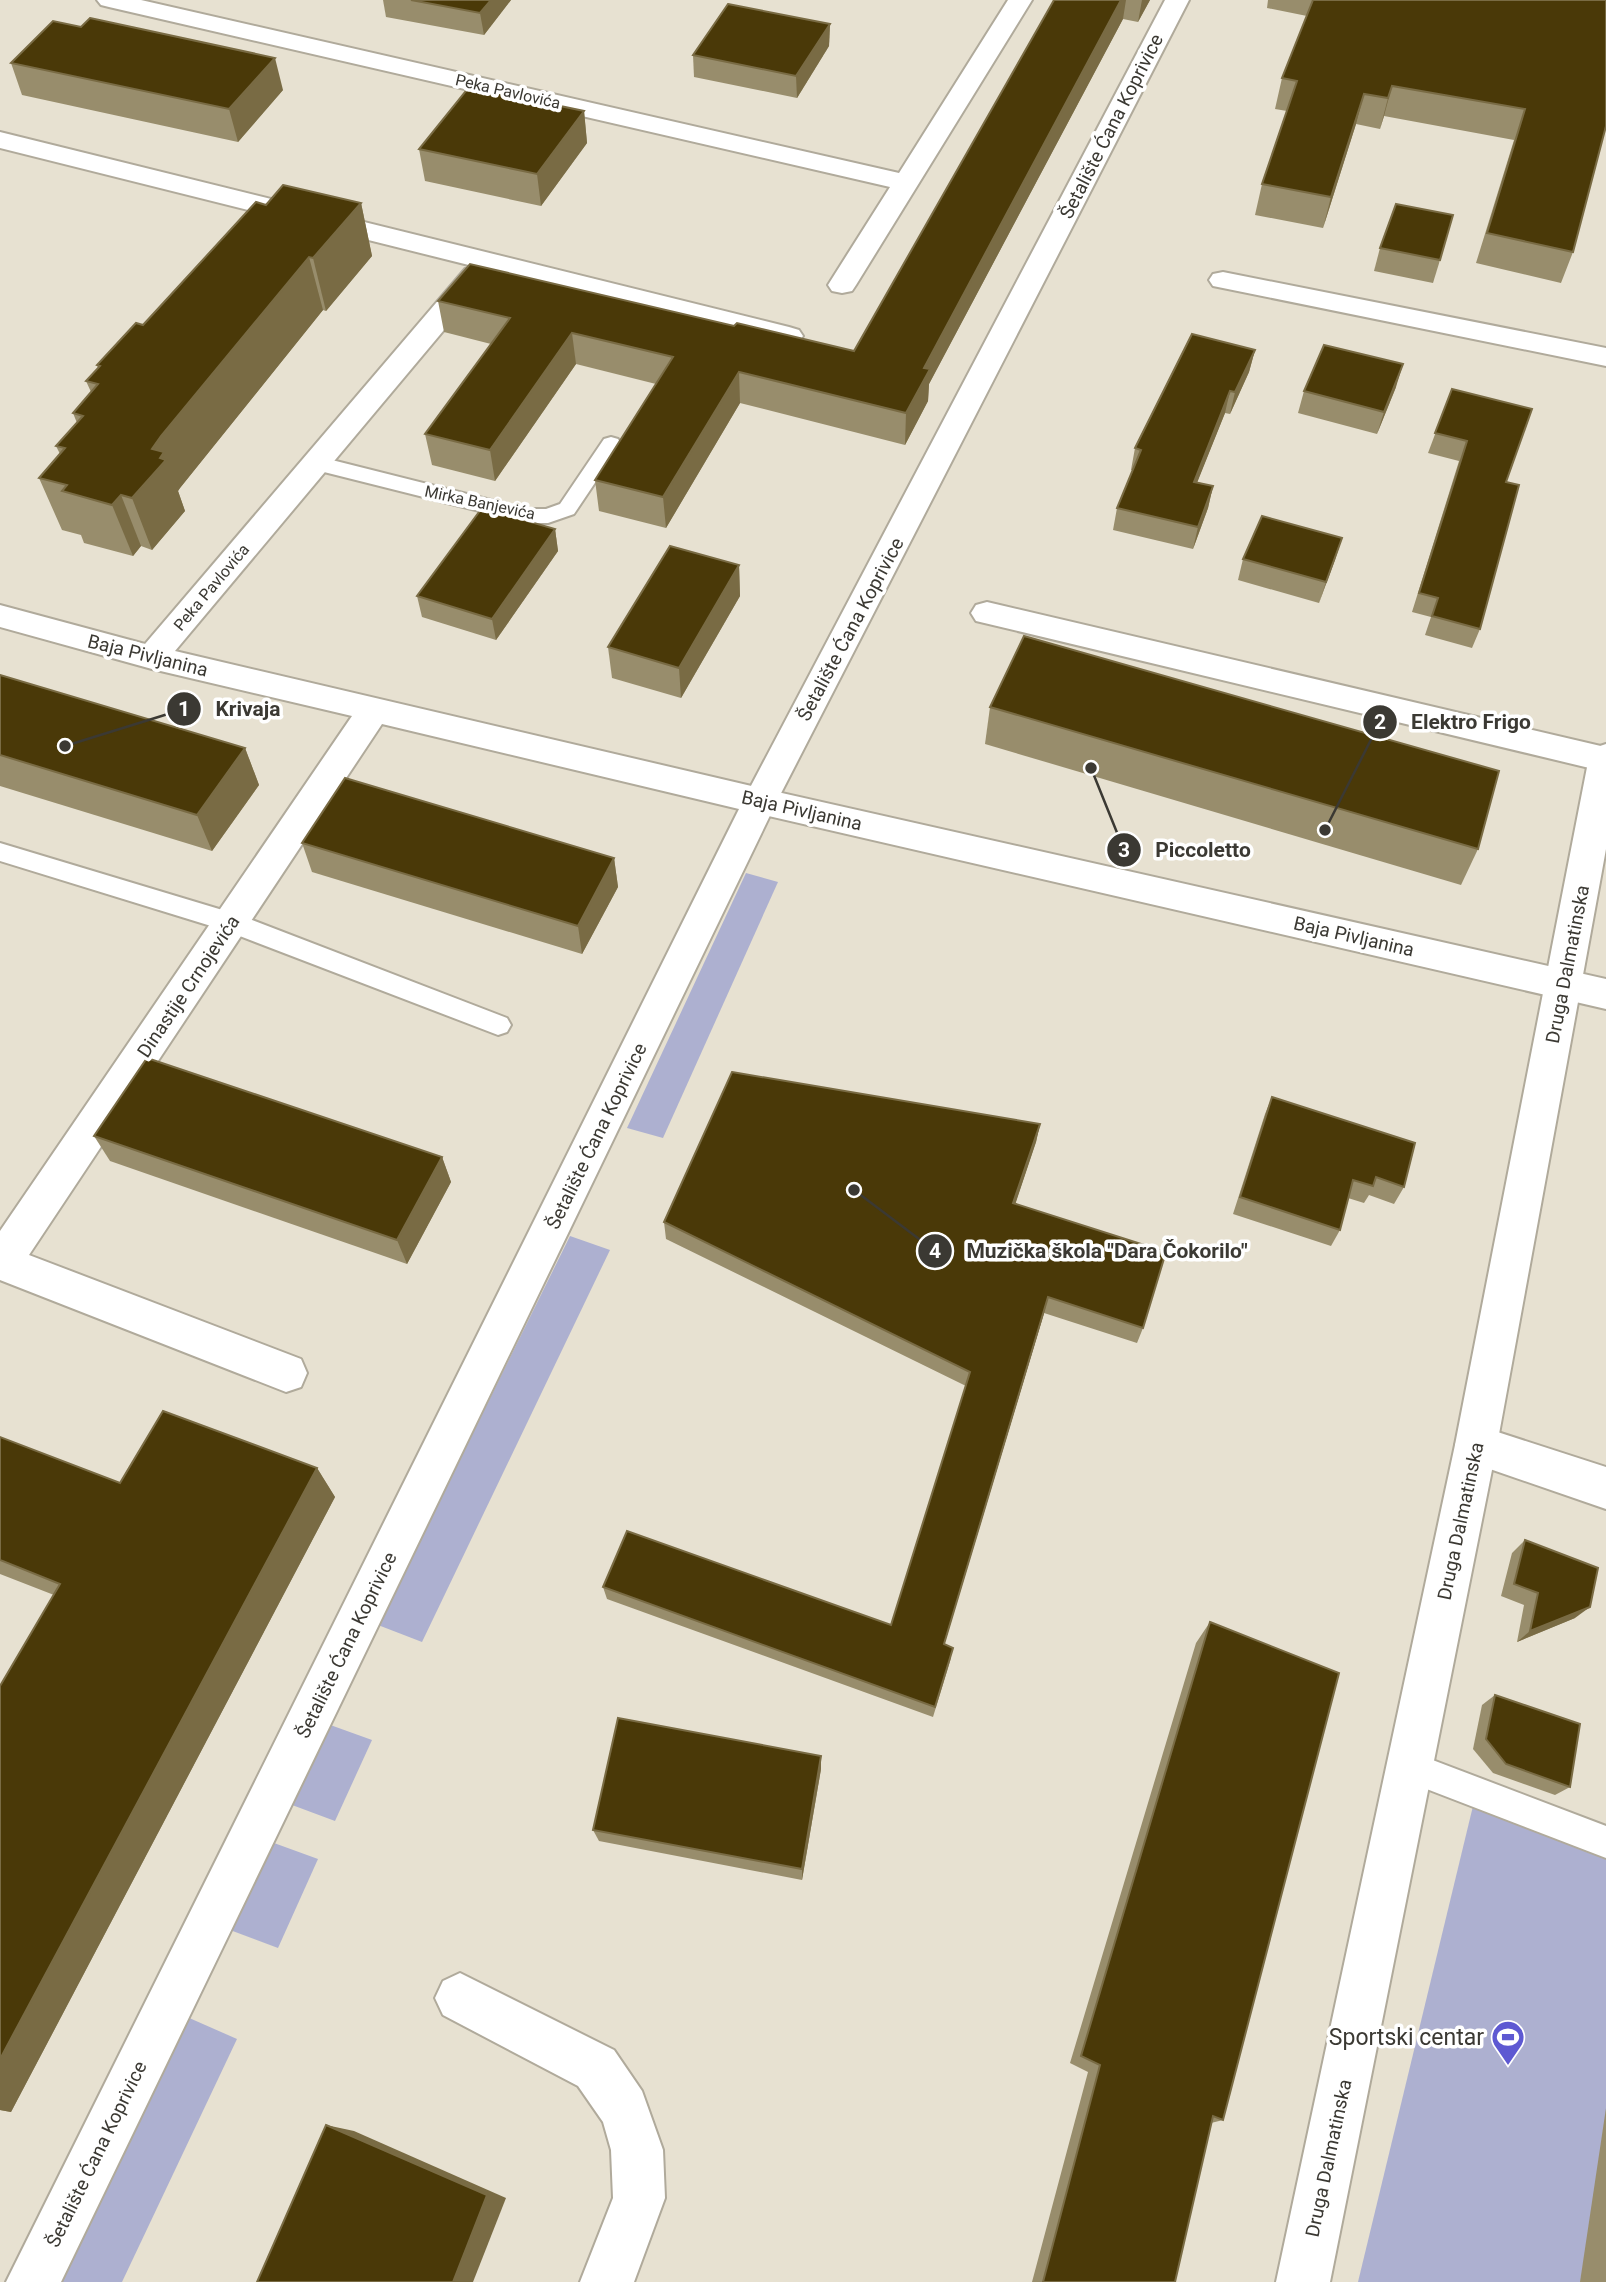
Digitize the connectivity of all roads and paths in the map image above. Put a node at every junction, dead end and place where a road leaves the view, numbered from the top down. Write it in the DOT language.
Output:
graph roads {
  1 [pos="110,0"];
  2 [pos="1020,0"];
  3 [pos="1177,0"];
  4 [pos="0,140"];
  5 [pos="905,181"];
  6 [pos="488,260"];
  7 [pos="1223,280"];
  8 [pos="842,285"];
  9 [pos="811,342"];
  10 [pos="1606,357"];
  11 [pos="611,443"];
  12 [pos="316,463"];
  13 [pos="987,613"];
  14 [pos="0,616"];
  15 [pos="152,657"];
  16 [pos="374,710"];
  17 [pos="1606,758"];
  18 [pos="760,801"];
  19 [pos="0,852"];
  20 [pos="230,922"];
  21 [pos="1564,984"];
  22 [pos="1606,994"];
  23 [pos="498,1025"];
  24 [pos="1,1262"];
  25 [pos="286,1373"];
  26 [pos="1476,1445"];
  27 [pos="1606,1488"];
  28 [pos="1409,1768"];
  29 [pos="1606,1842"];
  30 [pos="460,1998"];
  31 [pos="33,2282"];
  32 [pos="607,2282"];
  33 [pos="1303,2282"];
  1 -- 5 [label="street, Peka Pavlovića"];
  2 -- 5 [label="street"];
  3 -- 18 [label="street, Šetalište Ćana Koprivice"];
  4 -- 6 [label="street"];
  5 -- 8 [label="street"];
  6 -- 9 [label="street"];
  6 -- 12 [label="street, Peka Pavlovića"];
  7 -- 10 [label="street"];
  11 -- 12 [label="lane, Mirka Banjevića"];
  12 -- 15 [label="street, Peka Pavlovića"];
  13 -- 17 [label="street"];
  14 -- 15 [label="street, Baja Pivljanina"];
  15 -- 16 [label="street, Baja Pivljanina"];
  16 -- 18 [label="street, Baja Pivljanina"];
  16 -- 20 [label="street, Dinastije Crnojevića"];
  17 -- 21 [label="street, Druga Dalmatinska"];
  18 -- 21 [label="street, Baja Pivljanina"];
  18 -- 31 [label="street, Šetalište Ćana Koprivice"];
  19 -- 20 [label="lane"];
  20 -- 23 [label="lane"];
  20 -- 24 [label="street, Dinastije Crnojevića"];
  21 -- 22 [label="street, Baja Pivljanina"];
  21 -- 26 [label="street, Druga Dalmatinska"];
  24 -- 25 [label="street, Dinastije Crnojevića"];
  26 -- 27 [label="street"];
  26 -- 28 [label="street, Druga Dalmatinska"];
  28 -- 29 [label="lane"];
  28 -- 33 [label="street, Druga Dalmatinska"];
  30 -- 32 [label="street"];
}
